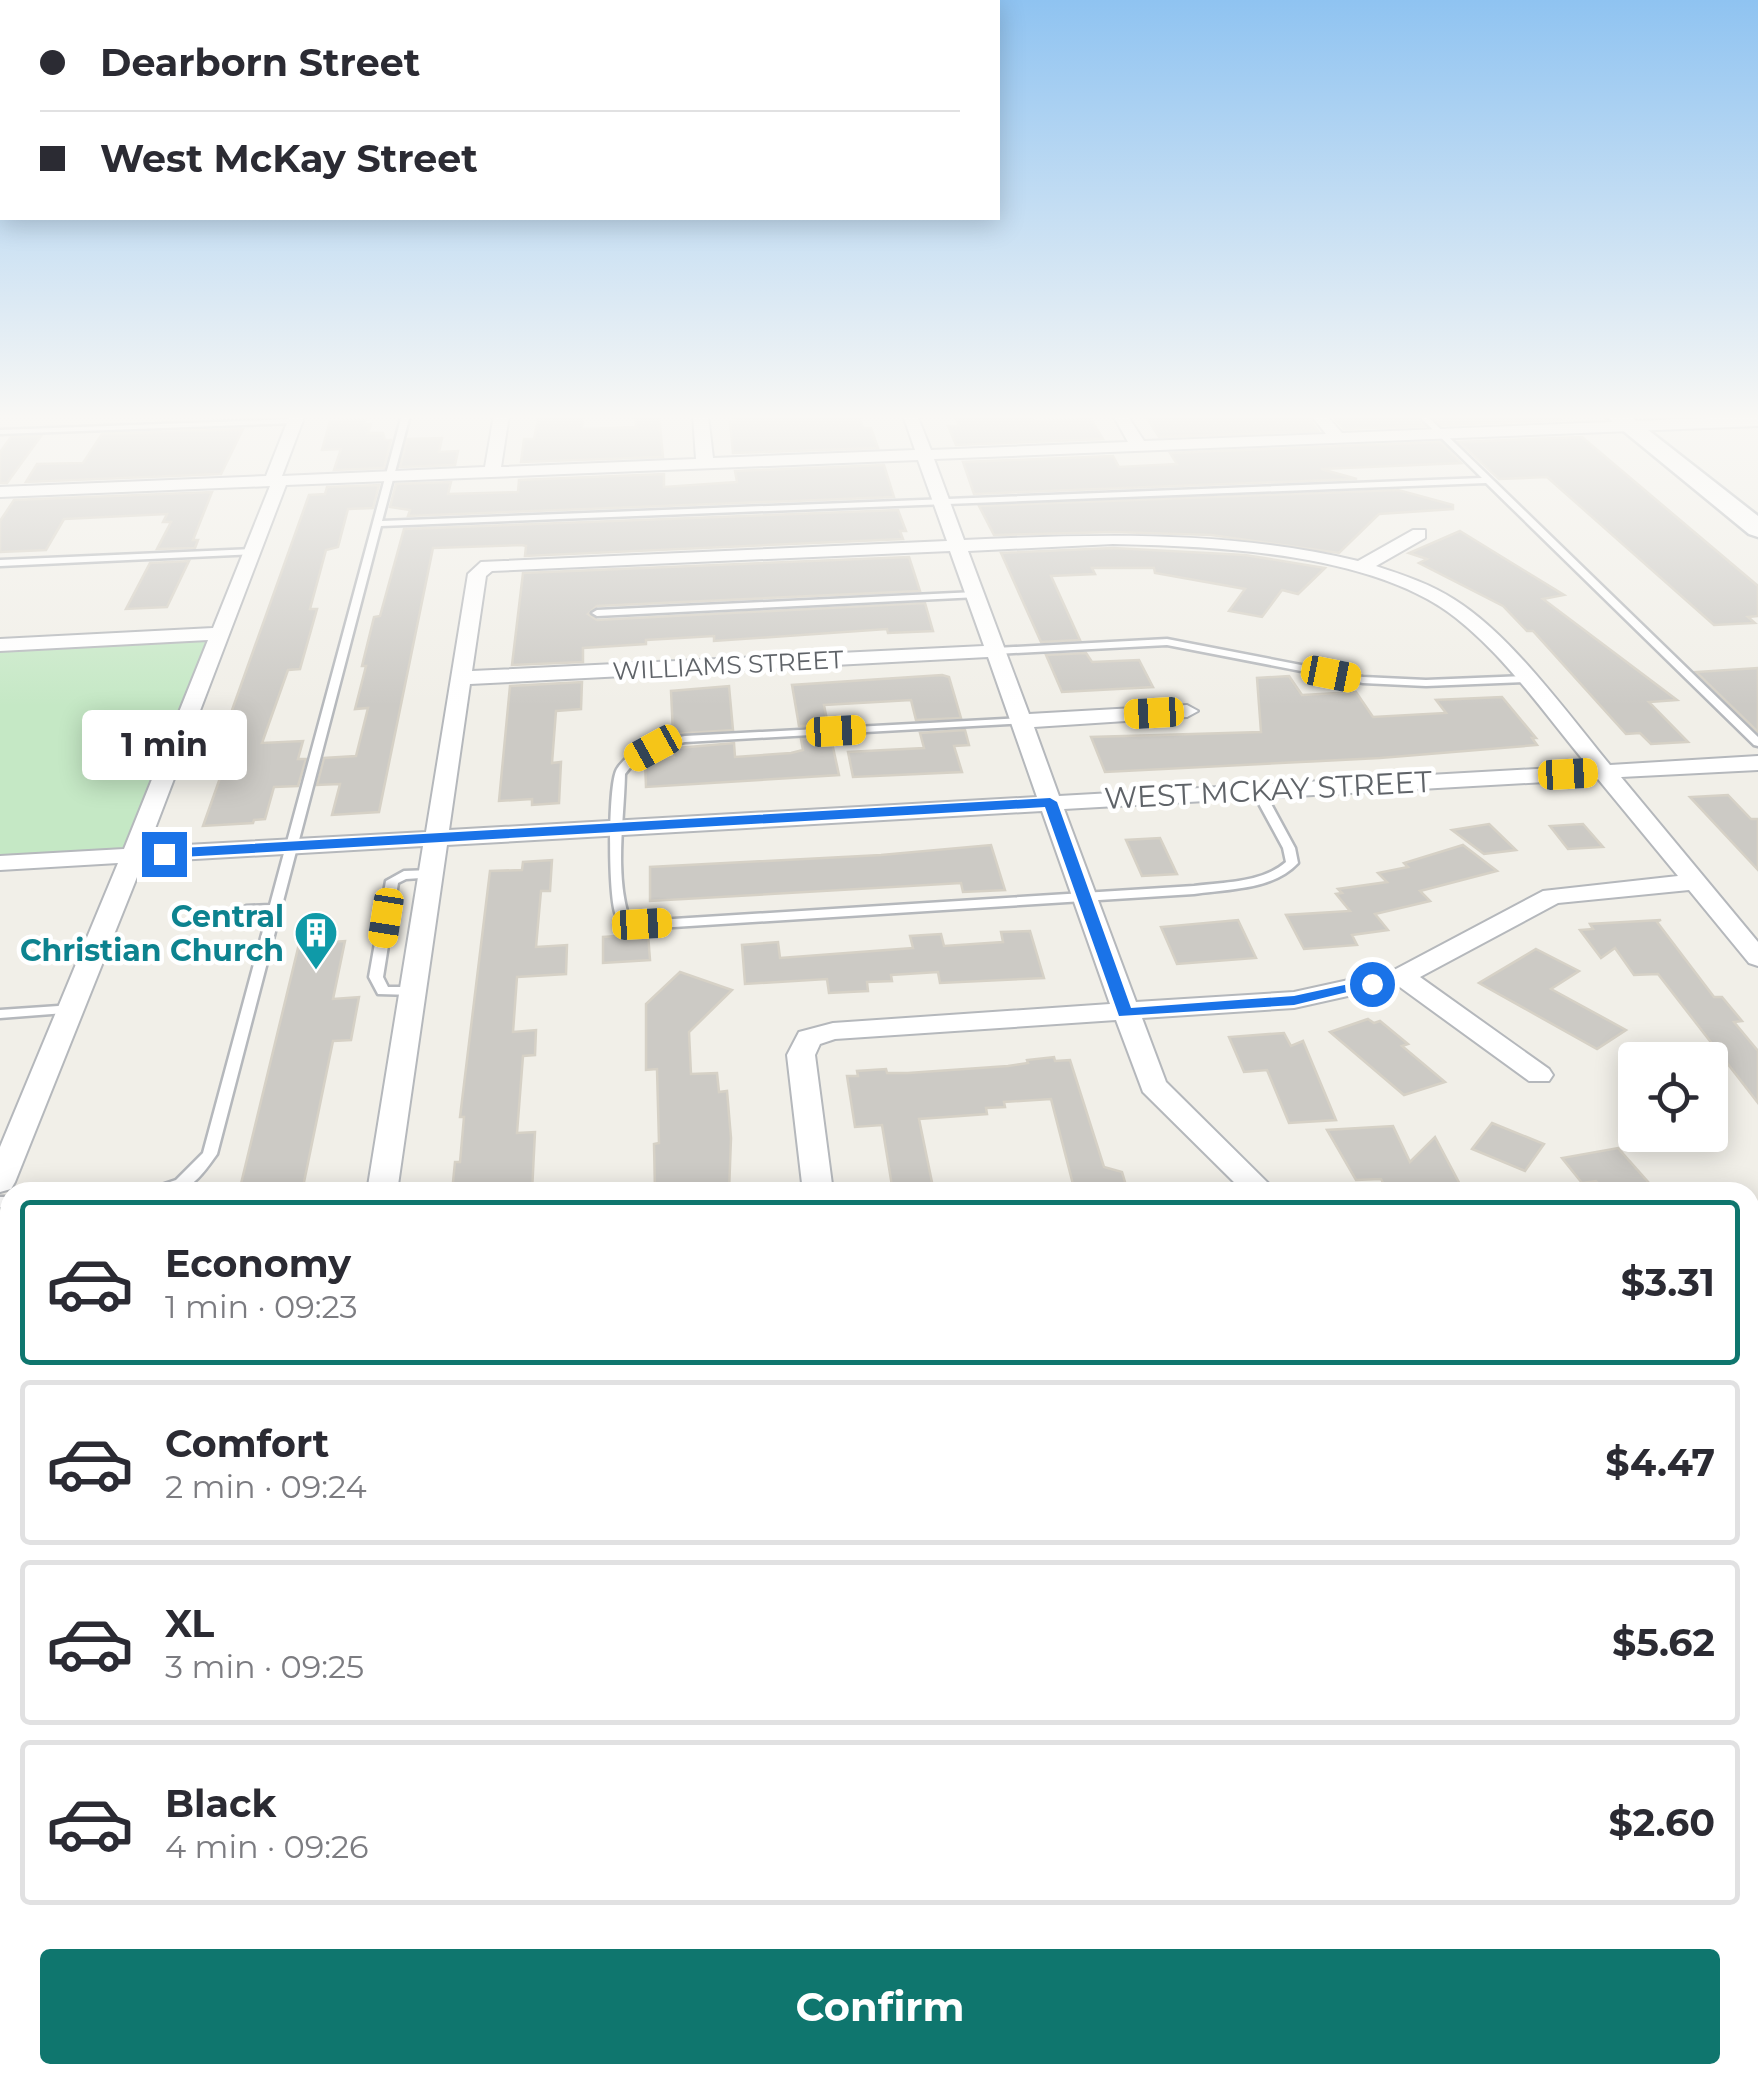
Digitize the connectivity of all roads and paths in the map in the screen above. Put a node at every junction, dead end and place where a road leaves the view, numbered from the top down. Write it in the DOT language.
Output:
graph roads {
  1 [pos="268,512"];
  2 [pos="380,512"];
  3 [pos="664,512"];
  4 [pos="943,512"];
  5 [pos="1521,512"];
  6 [pos="1737,512"];
  7 [pos="377,524"];
  8 [pos="1758,529"];
  9 [pos="1419,534"];
  10 [pos="956,545"];
  11 [pos="252,552"];
  12 [pos="0,564"];
  13 [pos="1358,569"];
  14 [pos="976,595"];
  15 [pos="598,613"];
  16 [pos="220,633"];
  17 [pos="0,645"];
  18 [pos="996,651"];
  19 [pos="460,678"];
  20 [pos="1525,679"];
  21 [pos="1188,711"];
  22 [pos="1022,721"];
  23 [pos="1758,743"];
  24 [pos="1758,763"];
  25 [pos="1606,771"];
  26 [pos="1258,791"];
  27 [pos="1050,802"];
  28 [pos="620,828"];
  29 [pos="438,838"];
  30 [pos="292,847"];
  31 [pos="131,855"];
  32 [pos="0,863"];
  33 [pos="432,874"];
  34 [pos="1694,882"];
  35 [pos="1085,900"];
  36 [pos="276,908"];
  37 [pos="246,910"];
  38 [pos="1758,958"];
  39 [pos="1402,976"];
  40 [pos="414,991"];
  41 [pos="73,1009"];
  42 [pos="1124,1013"];
  43 [pos="0,1014"];
  44 [pos="1539,1075"];
  45 [pos="0,1182"];
  46 [pos="186,1182"];
  47 [pos="384,1182"];
  48 [pos="817,1182"];
  49 [pos="1252,1182"];
  1 -- 11 [label="street"];
  2 -- 7 [label="lane"];
  3 -- 7 [label="lane"];
  4 -- 10 [label="street"];
  5 -- 23 [label="lane"];
  6 -- 8 [label="street"];
  7 -- 30 [label="lane"];
  9 -- 13 [label="street"];
  10 -- 13 [label="street"];
  10 -- 14 [label="street"];
  10 -- 19 [label="street"];
  11 -- 12 [label="lane"];
  11 -- 16 [label="street"];
  13 -- 20 [label="street"];
  14 -- 15 [label="lane"];
  14 -- 18 [label="street"];
  16 -- 17 [label="street"];
  16 -- 31 [label="street"];
  18 -- 19 [label="street, WILLIAMS STREET"];
  18 -- 20 [label="lane"];
  18 -- 22 [label="street"];
  19 -- 29 [label="street"];
  20 -- 25 [label="street"];
  21 -- 22 [label="street"];
  22 -- 27 [label="street"];
  22 -- 28 [label="lane"];
  24 -- 25 [label="street, WEST MCKAY STREET"];
  25 -- 26 [label="street, WEST MCKAY STREET"];
  25 -- 34 [label="street"];
  26 -- 27 [label="street, WEST MCKAY STREET"];
  26 -- 35 [label="lane"];
  27 -- 28 [label="street, WEST MCKAY STREET"];
  27 -- 35 [label="street"];
  28 -- 29 [label="street, WEST MCKAY STREET"];
  28 -- 35 [label="lane"];
  29 -- 30 [label="street, WEST MCKAY STREET"];
  29 -- 33 [label="street"];
  30 -- 31 [label="street, WEST MCKAY STREET"];
  30 -- 36 [label="lane"];
  31 -- 32 [label="street, WEST MCKAY STREET"];
  31 -- 41 [label="street"];
  33 -- 40 [label="street"];
  33 -- 40 [label="lane"];
  34 -- 38 [label="street"];
  34 -- 39 [label="street"];
  35 -- 42 [label="street"];
  36 -- 37 [label="lane"];
  36 -- 46 [label="lane"];
  39 -- 42 [label="street"];
  39 -- 44 [label="street"];
  40 -- 47 [label="street"];
  41 -- 43 [label="lane"];
  41 -- 45 [label="street"];
  42 -- 48 [label="street"];
  42 -- 49 [label="street"];
}
